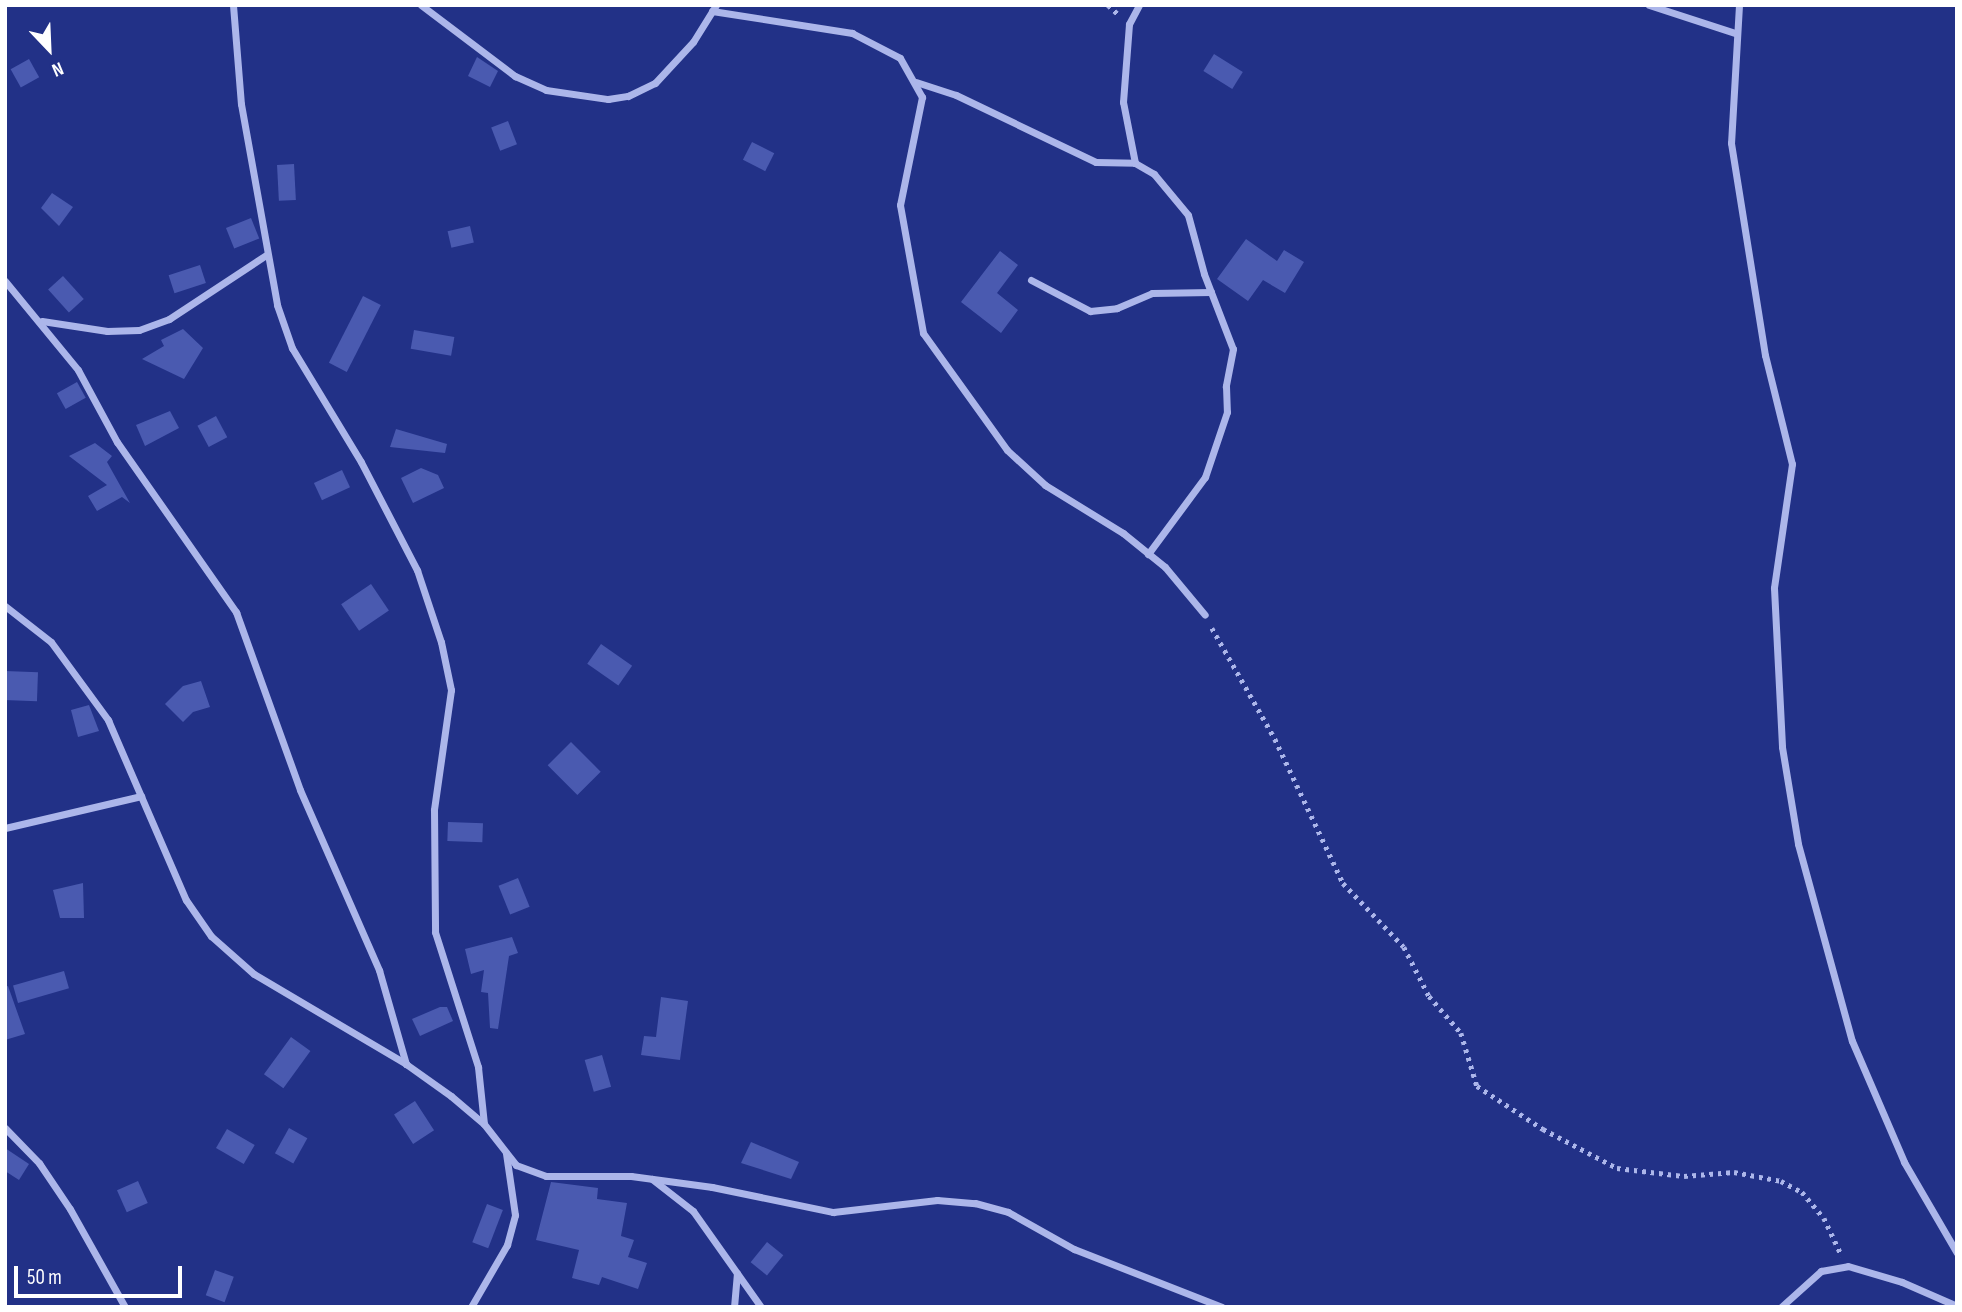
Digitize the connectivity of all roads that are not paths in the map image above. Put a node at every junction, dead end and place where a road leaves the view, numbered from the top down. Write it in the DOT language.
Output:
graph roads {
  1 [pos="233,5"];
  2 [pos="421,5"];
  3 [pos="1139,5"];
  4 [pos="1649,5"];
  5 [pos="1739,5"];
  6 [pos="714,8"];
  7 [pos="1735,33"];
  8 [pos="916,82"];
  9 [pos="1135,163"];
  10 [pos="266,256"];
  11 [pos="1031,280"];
  12 [pos="5,281"];
  13 [pos="1211,292"];
  14 [pos="42,321"];
  15 [pos="1148,554"];
  16 [pos="5,606"];
  17 [pos="1205,615"];
  18 [pos="141,796"];
  19 [pos="5,828"];
  20 [pos="406,1064"];
  21 [pos="484,1124"];
  22 [pos="5,1128"];
  23 [pos="505,1153"];
  24 [pos="652,1179"];
  25 [pos="1957,1253"];
  26 [pos="737,1272"];
  27 [pos="1957,1306"];
  28 [pos="125,1307"];
  29 [pos="471,1307"];
  30 [pos="734,1307"];
  31 [pos="761,1307"];
  32 [pos="1222,1307"];
  33 [pos="1781,1307"];
  1 -- 10 [label="street"];
  2 -- 6 [label="street"];
  3 -- 9 [label="street"];
  4 -- 7 [label="street"];
  5 -- 7 [label="street"];
  6 -- 8 [label="street"];
  7 -- 25 [label="street"];
  8 -- 9 [label="street"];
  8 -- 15 [label="street"];
  9 -- 13 [label="street"];
  10 -- 14 [label="street"];
  10 -- 21 [label="street"];
  11 -- 13 [label="street"];
  12 -- 14 [label="street"];
  13 -- 15 [label="street"];
  14 -- 20 [label="street"];
  15 -- 17 [label="street"];
  16 -- 18 [label="street"];
  18 -- 19 [label="street"];
  18 -- 20 [label="street"];
  20 -- 21 [label="street"];
  21 -- 23 [label="street"];
  22 -- 28 [label="street"];
  23 -- 24 [label="street"];
  23 -- 29 [label="street"];
  24 -- 26 [label="street"];
  24 -- 32 [label="street"];
  26 -- 30 [label="street"];
  26 -- 31 [label="street"];
  27 -- 33 [label="street"];
}
